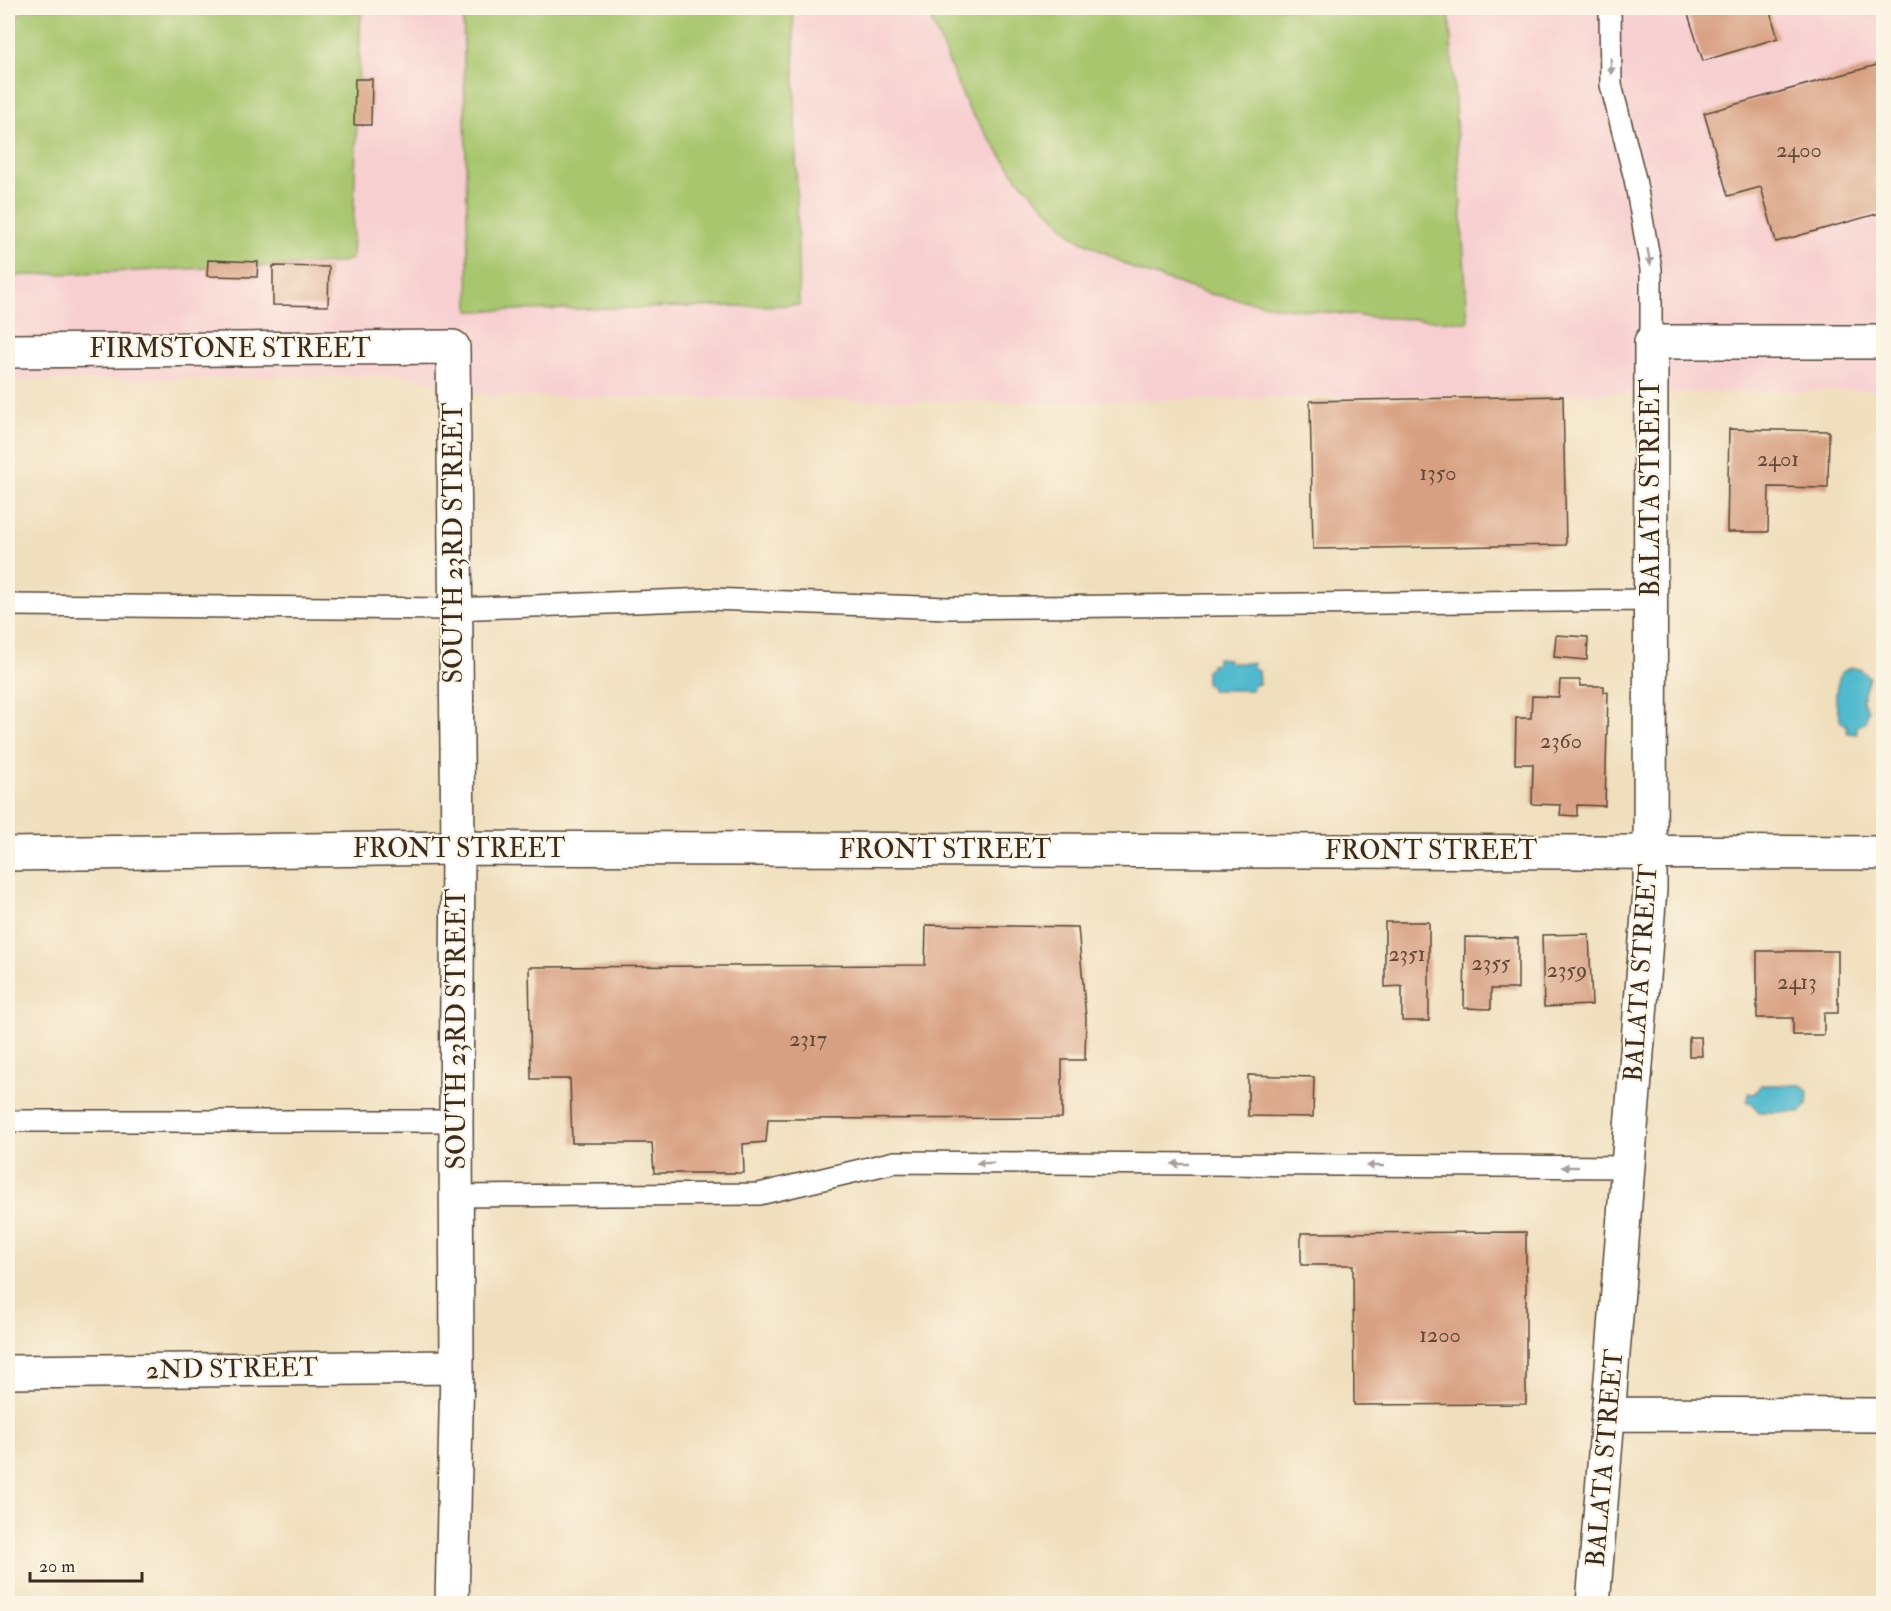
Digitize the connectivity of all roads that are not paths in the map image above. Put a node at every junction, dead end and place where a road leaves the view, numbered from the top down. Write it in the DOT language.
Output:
graph roads {
  1 [pos="1610,8"];
  2 [pos="1651,342"];
  3 [pos="1884,342"];
  4 [pos="453,347"];
  5 [pos="8,351"];
  6 [pos="1651,600"];
  7 [pos="8,605"];
  8 [pos="454,609"];
  9 [pos="458,848"];
  10 [pos="1649,852"];
  11 [pos="1884,853"];
  12 [pos="8,854"];
  13 [pos="8,1121"];
  14 [pos="456,1121"];
  15 [pos="1628,1167"];
  16 [pos="456,1196"];
  17 [pos="457,1367"];
  18 [pos="8,1372"];
  19 [pos="1608,1414"];
  20 [pos="1884,1414"];
  21 [pos="452,1604"];
  22 [pos="1593,1604"];
  1 -- 2 [label="lane, one-way"];
  2 -- 3 [label="street"];
  2 -- 6 [label="street, BALATA STREET"];
  4 -- 5 [label="street, FIRMSTONE STREET"];
  4 -- 8 [label="street, SOUTH 23RD STREET"];
  6 -- 8 [label="lane"];
  6 -- 10 [label="street, BALATA STREET"];
  7 -- 8 [label="lane"];
  8 -- 9 [label="street, SOUTH 23RD STREET"];
  9 -- 10 [label="street, FRONT STREET"];
  9 -- 12 [label="street, FRONT STREET"];
  9 -- 14 [label="street, SOUTH 23RD STREET"];
  10 -- 11 [label="street, FRONT STREET"];
  10 -- 15 [label="street, BALATA STREET"];
  13 -- 14 [label="lane"];
  14 -- 16 [label="street, SOUTH 23RD STREET"];
  15 -- 16 [label="lane, one-way"];
  15 -- 19 [label="street, BALATA STREET"];
  16 -- 17 [label="street, SOUTH 23RD STREET"];
  17 -- 18 [label="street, 2ND STREET"];
  17 -- 21 [label="street, SOUTH 23RD STREET"];
  19 -- 20 [label="street"];
  19 -- 22 [label="street, BALATA STREET"];
}
